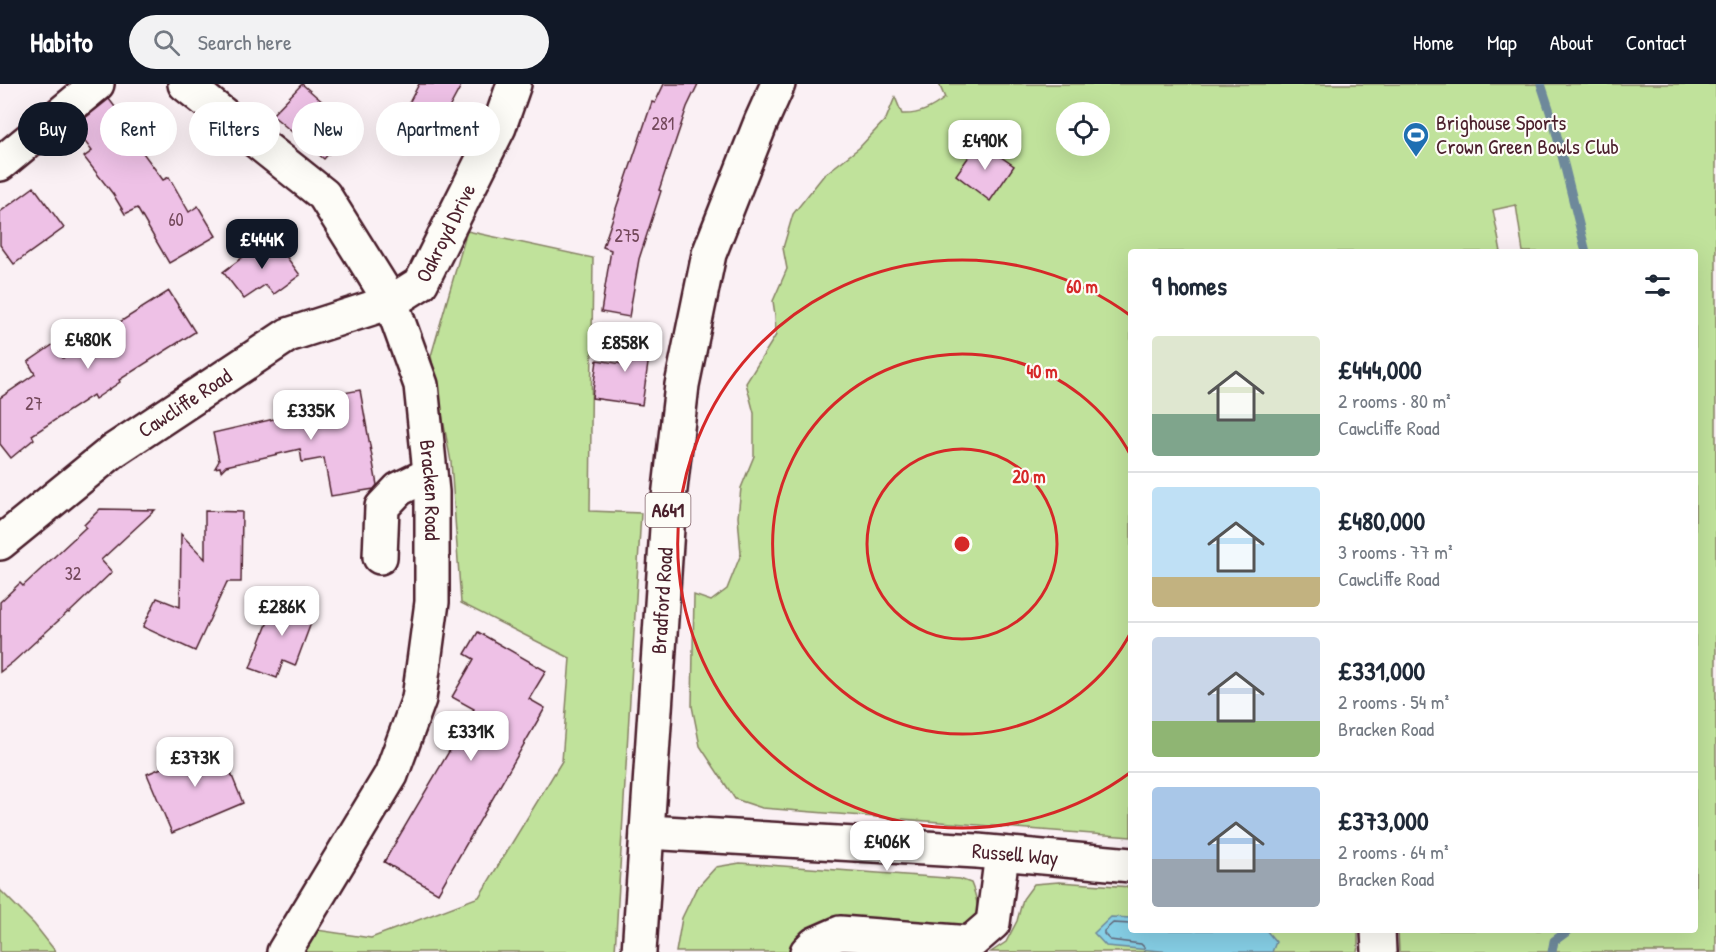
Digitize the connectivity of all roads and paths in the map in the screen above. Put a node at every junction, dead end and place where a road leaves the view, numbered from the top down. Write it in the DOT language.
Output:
graph roads {
  1 [pos="97,84"];
  2 [pos="185,84"];
  3 [pos="514,84"];
  4 [pos="778,84"];
  5 [pos="0,164"];
  6 [pos="391,302"];
  7 [pos="430,474"];
  8 [pos="0,543"];
  9 [pos="380,557"];
  10 [pos="647,832"];
  11 [pos="1002,854"];
  12 [pos="1128,865"];
  13 [pos="1378,933"];
  14 [pos="284,952"];
  15 [pos="639,952"];
  16 [pos="807,952"];
  17 [pos="1379,952"];
  1 -- 5 [label="street"];
  2 -- 6 [label="street, Bracken Road"];
  3 -- 6 [label="street, Oakroyd Drive"];
  4 -- 10 [label="street, Bradford Road / A641"];
  6 -- 7 [label="street, Bracken Road"];
  6 -- 8 [label="street, Cawcliffe Road"];
  7 -- 9 [label="street"];
  7 -- 14 [label="street, Bracken Road"];
  10 -- 11 [label="street, Russell Way"];
  10 -- 15 [label="street, Bradford Road / A641"];
  11 -- 12 [label="street, Russell Way"];
  11 -- 16 [label="street"];
  13 -- 17 [label="street"];
}
